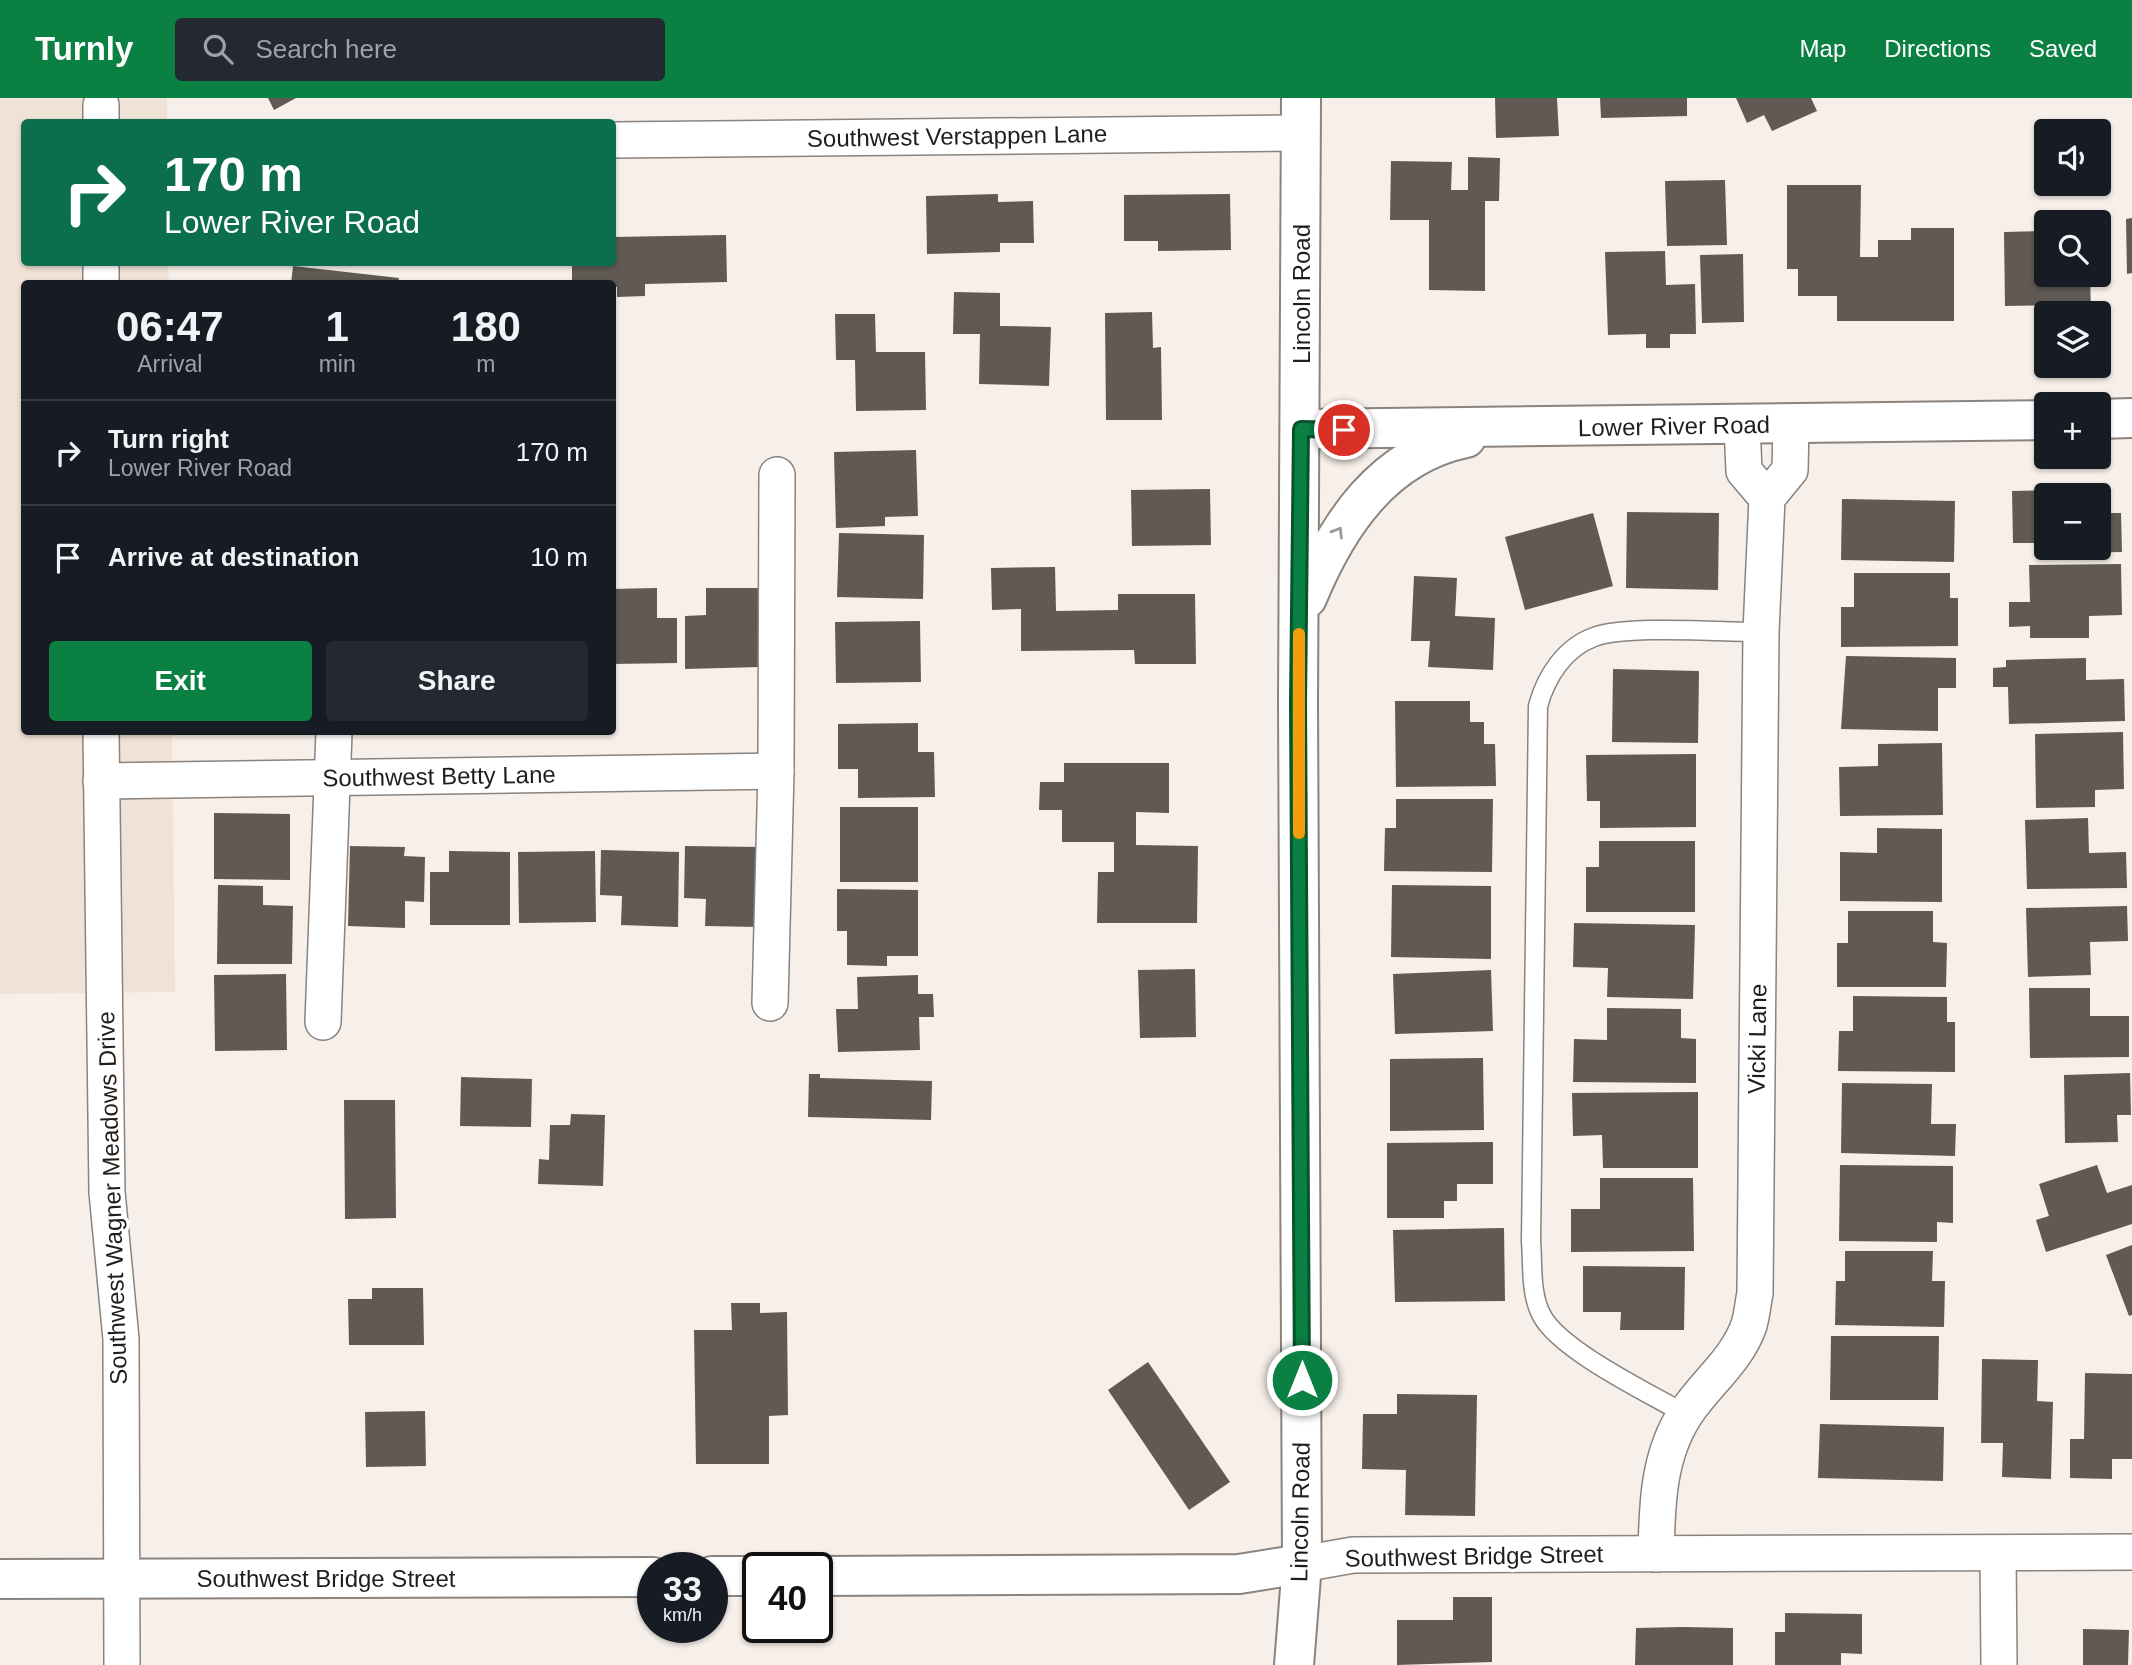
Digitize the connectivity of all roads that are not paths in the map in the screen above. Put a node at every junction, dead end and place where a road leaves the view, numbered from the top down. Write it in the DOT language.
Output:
graph roads {
  1 [pos="1301,115"];
  2 [pos="616,140"];
  3 [pos="2132,418"];
  4 [pos="2111,419"];
  5 [pos="2034,420"];
  6 [pos="1742,425"];
  7 [pos="1791,425"];
  8 [pos="1517,428"];
  9 [pos="1301,429"];
  10 [pos="777,475"];
  11 [pos="1767,498"];
  12 [pos="1299,616"];
  13 [pos="1761,632"];
  14 [pos="101,735"];
  15 [pos="334,735"];
  16 [pos="776,771"];
  17 [pos="333,778"];
  18 [pos="101,781"];
  19 [pos="771,1003"];
  20 [pos="323,1022"];
  21 [pos="1685,1414"];
  22 [pos="2132,1552"];
  23 [pos="1656,1553"];
  24 [pos="1998,1554"];
  25 [pos="1302,1564"];
  26 [pos="833,1576"];
  27 [pos="637,1577"];
  28 [pos="0,1579"];
  29 [pos="122,1579"];
  30 [pos="122,1665"];
  31 [pos="1294,1665"];
  32 [pos="1999,1665"];
  1 -- 2 [label="street, Southwest Verstappen Lane"];
  1 -- 9 [label="street, Lincoln Road"];
  3 -- 4 [label="street"];
  5 -- 7 [label="street, Lower River Road"];
  6 -- 7 [label="street, Lower River Road"];
  6 -- 8 [label="street, Lower River Road"];
  6 -- 11 [label="street"];
  7 -- 11 [label="street"];
  8 -- 9 [label="street, Lower River Road"];
  12 -- 8 [label="street, one-way"];
  9 -- 12 [label="street, Lincoln Road"];
  10 -- 16 [label="street"];
  11 -- 13 [label="street, Vicki Lane"];
  12 -- 25 [label="street, Lincoln Road"];
  13 -- 21 [label="street, Vicki Lane"];
  13 -- 21 [label="lane"];
  14 -- 18 [label="street, Southwest Wagner Meadows Drive"];
  15 -- 17 [label="street"];
  16 -- 17 [label="street, Southwest Betty Lane"];
  16 -- 19 [label="street"];
  17 -- 18 [label="street, Southwest Betty Lane"];
  17 -- 20 [label="street"];
  18 -- 29 [label="street, Southwest Wagner Meadows Drive"];
  21 -- 23 [label="street, Vicki Lane"];
  22 -- 24 [label="street, Southwest Bridge Street"];
  23 -- 24 [label="street, Southwest Bridge Street"];
  23 -- 25 [label="street, Southwest Bridge Street"];
  24 -- 32 [label="street"];
  25 -- 26 [label="street, Southwest Bridge Street"];
  25 -- 31 [label="street, Lincoln Road"];
  27 -- 29 [label="street, Southwest Bridge Street"];
  28 -- 29 [label="street, Southwest Bridge Street"];
  29 -- 30 [label="street, Southwest Wagner Meadows Drive"];
}
